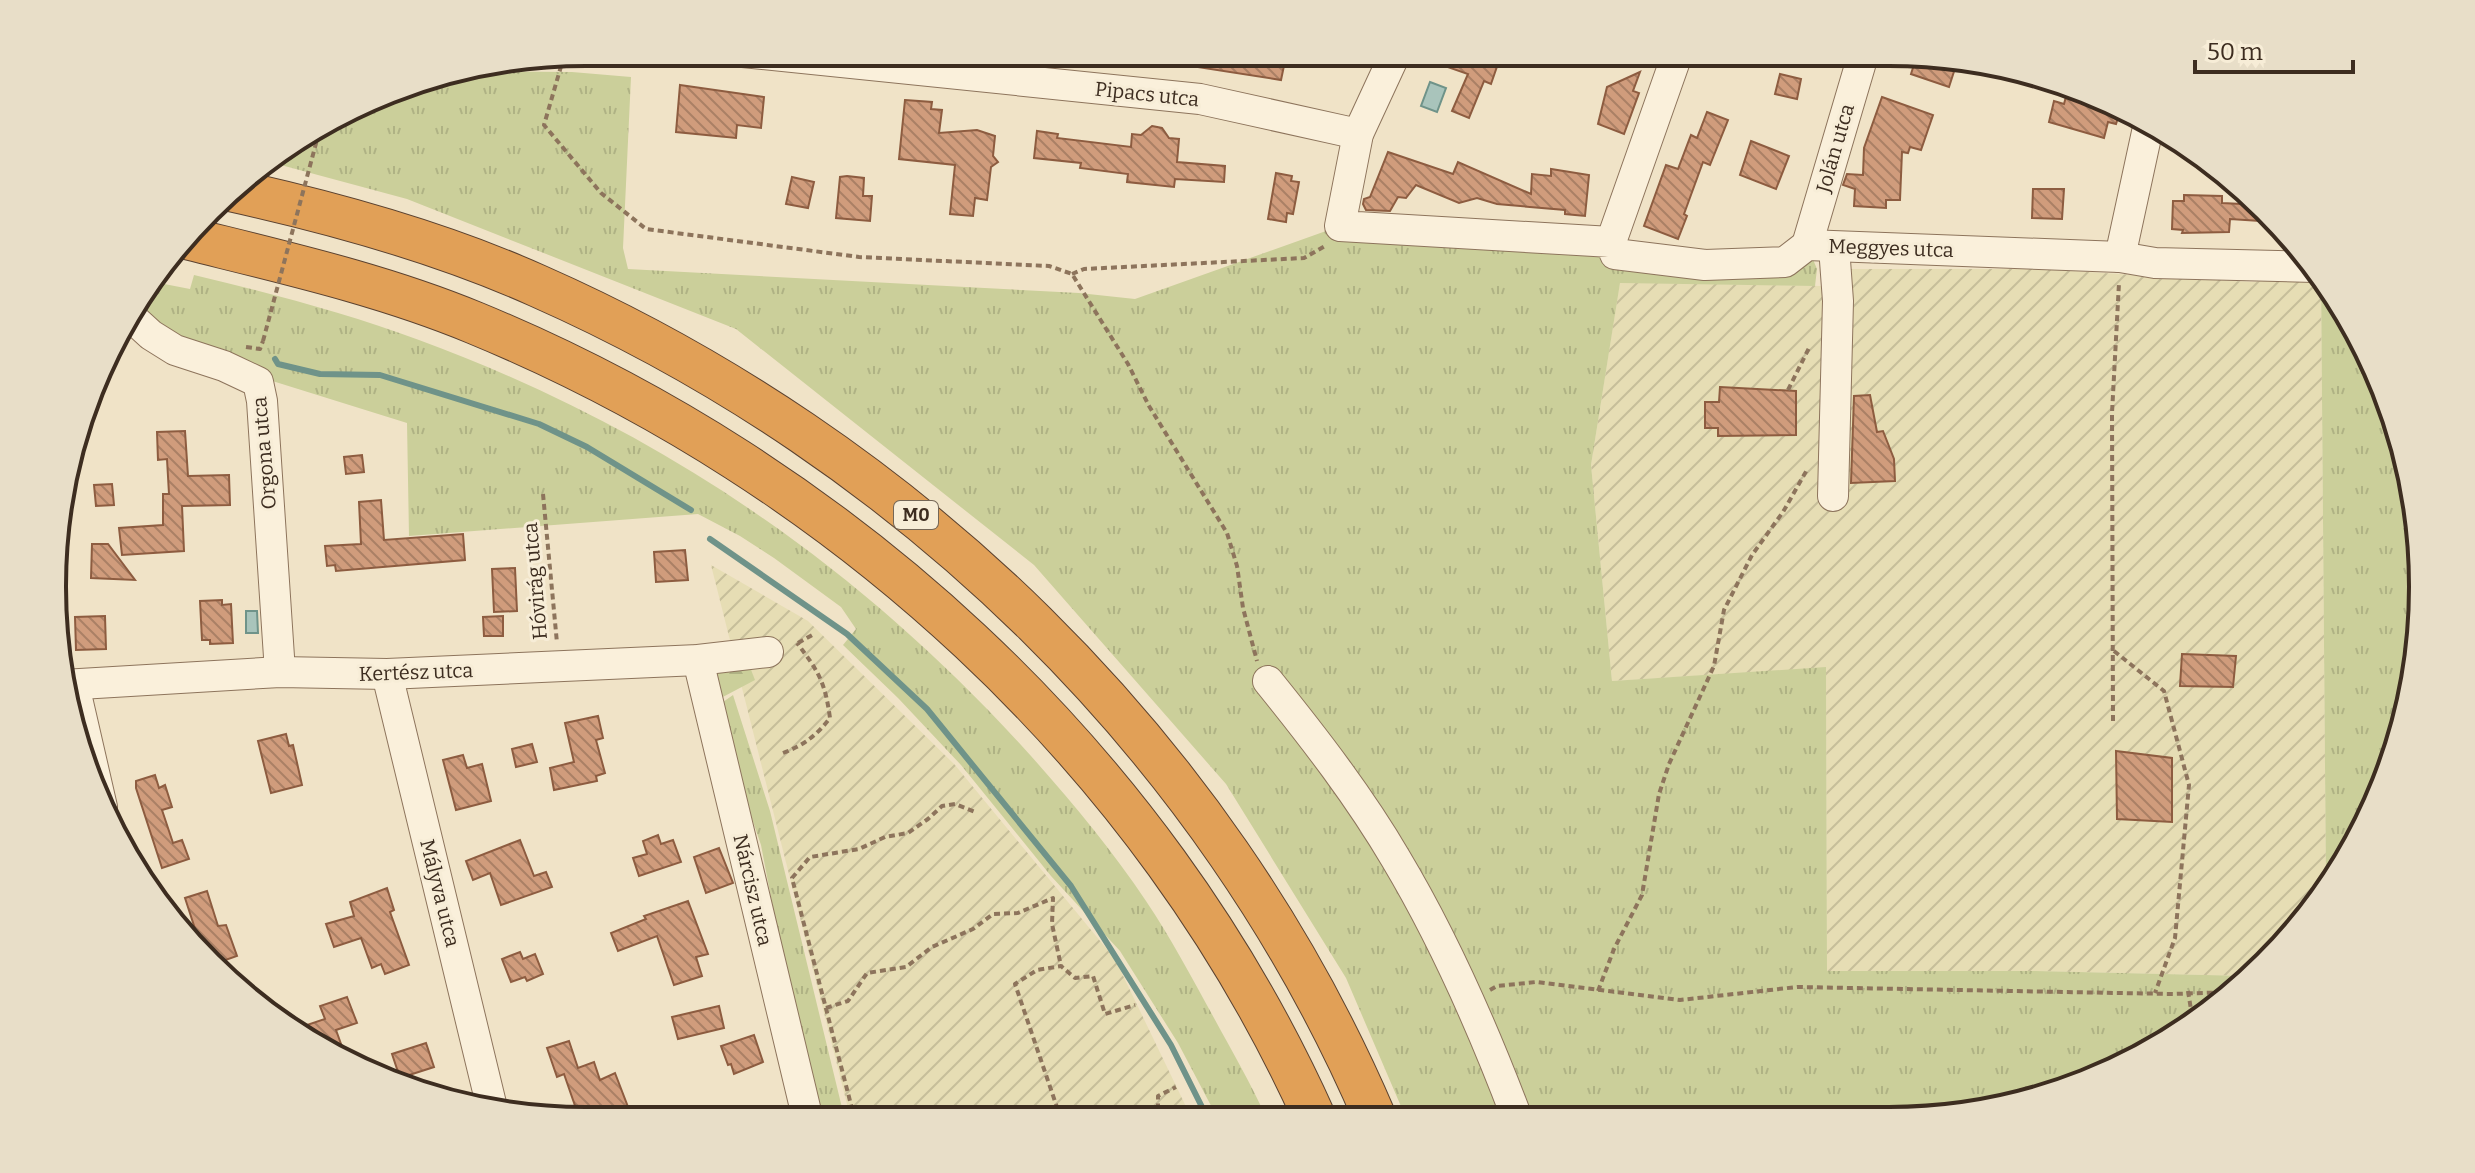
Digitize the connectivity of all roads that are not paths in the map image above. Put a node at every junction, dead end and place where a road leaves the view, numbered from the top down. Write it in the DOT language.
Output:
graph roads {
  1 [pos="879,66"];
  2 [pos="1390,66"];
  3 [pos="1673,66"];
  4 [pos="1861,66"];
  5 [pos="1358,134"];
  6 [pos="2146,135"];
  7 [pos="245,193"];
  8 [pos="197,241"];
  9 [pos="1611,242"];
  10 [pos="1821,246"];
  11 [pos="2120,257"];
  12 [pos="2298,267"];
  13 [pos="138,323"];
  14 [pos="1833,496"];
  15 [pos="768,652"];
  16 [pos="698,660"];
  17 [pos="280,672"];
  18 [pos="387,674"];
  19 [pos="1268,681"];
  20 [pos="75,685"];
  21 [pos="490,1098"];
  22 [pos="805,1107"];
  23 [pos="1309,1107"];
  24 [pos="1370,1107"];
  25 [pos="1513,1107"];
  1 -- 5 [label="street, Pipacs utca"];
  2 -- 5 [label="street"];
  3 -- 9 [label="street"];
  4 -- 10 [label="street, Jolán utca"];
  5 -- 9 [label="street, Meggyes utca"];
  6 -- 11 [label="street"];
  7 -- 24 [label="highway, M0"];
  8 -- 23 [label="highway"];
  9 -- 10 [label="street, Meggyes utca"];
  10 -- 11 [label="street, Meggyes utca"];
  10 -- 14 [label="street"];
  11 -- 12 [label="street, Meggyes utca"];
  13 -- 17 [label="street, Orgona utca"];
  15 -- 16 [label="street, Kertész utca"];
  16 -- 18 [label="street, Kertész utca"];
  16 -- 22 [label="street, Nárcisz utca"];
  17 -- 18 [label="street, Kertész utca"];
  17 -- 20 [label="street, Kertész utca"];
  18 -- 21 [label="street, Mályva utca"];
  19 -- 25 [label="street"];
}
